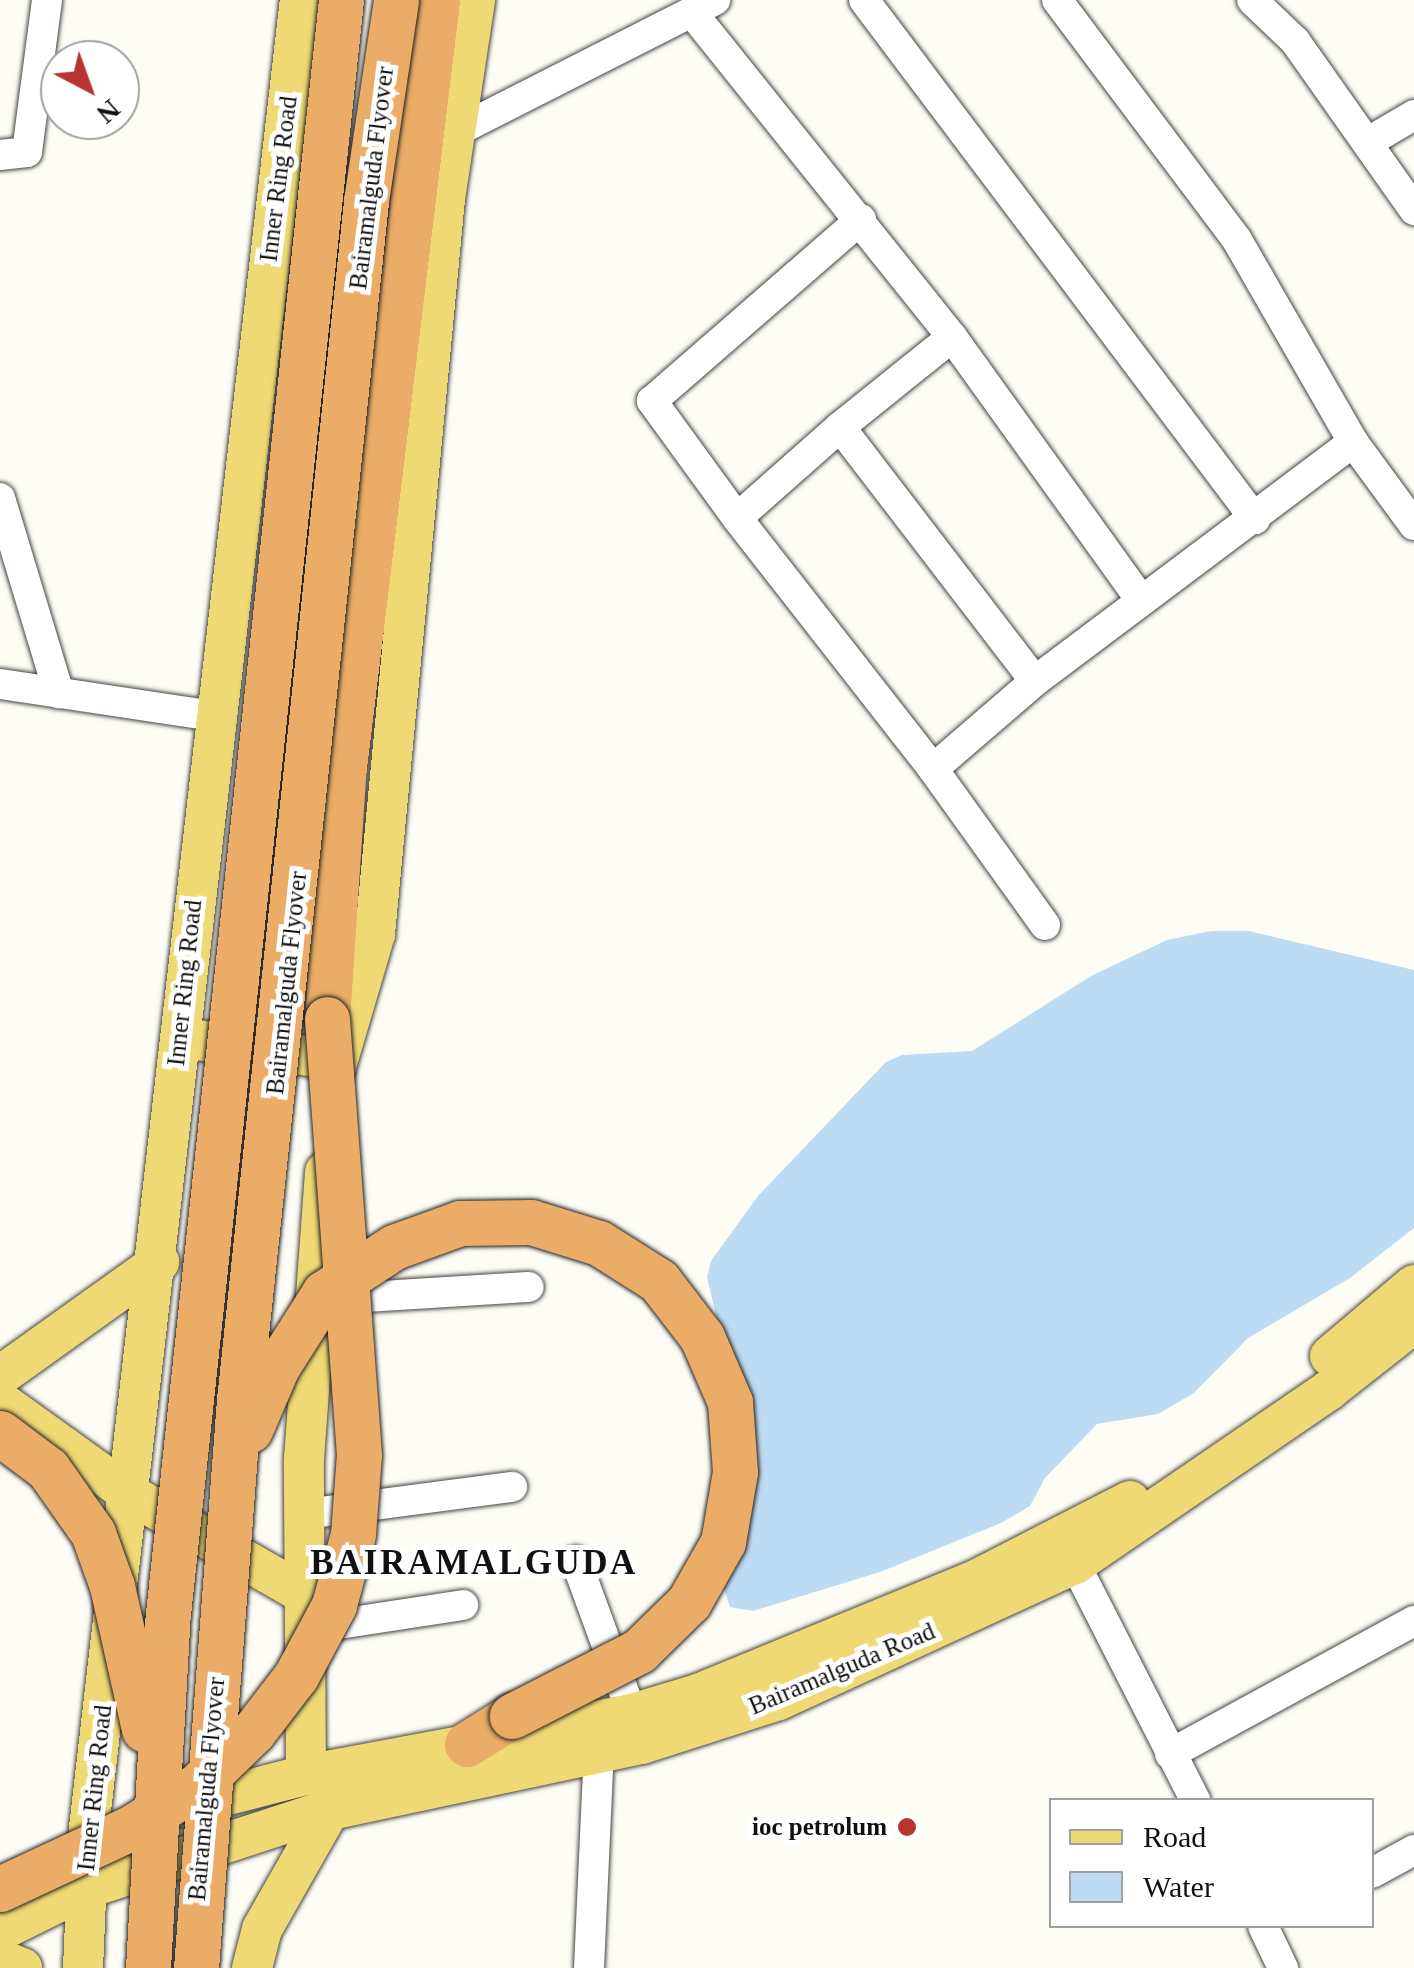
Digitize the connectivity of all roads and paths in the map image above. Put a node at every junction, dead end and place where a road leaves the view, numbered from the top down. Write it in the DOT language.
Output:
graph roads {
  1 [pos="47,0"];
  2 [pos="300,0"];
  3 [pos="340,0"];
  4 [pos="396,0"];
  5 [pos="437,0"];
  6 [pos="475,0"];
  7 [pos="864,0"];
  8 [pos="1057,0"];
  9 [pos="1252,0"];
  10 [pos="705,7"];
  11 [pos="1414,115"];
  12 [pos="455,132"];
  13 [pos="1370,142"];
  14 [pos="0,154"];
  15 [pos="1414,210"];
  16 [pos="861,219"];
  17 [pos="952,337"];
  18 [pos="840,427"];
  19 [pos="1353,442"];
  20 [pos="0,498"];
  21 [pos="737,518"];
  22 [pos="1254,519"];
  23 [pos="1414,525"];
  24 [pos="1142,601"];
  25 [pos="1035,681"];
  26 [pos="0,684"];
  27 [pos="60,693"];
  28 [pos="215,716"];
  29 [pos="933,769"];
  30 [pos="1045,925"];
  31 [pos="178,1038"];
  32 [pos="336,1060"];
  33 [pos="158,1262"];
  34 [pos="1414,1285"];
  35 [pos="529,1287"];
  36 [pos="312,1301"];
  37 [pos="1414,1323"];
  38 [pos="0,1376"];
  39 [pos="0,1401"];
  40 [pos="0,1433"];
  41 [pos="232,1474"];
  42 [pos="512,1487"];
  43 [pos="128,1493"];
  44 [pos="306,1514"];
  45 [pos="576,1560"];
  46 [pos="1074,1564"];
  47 [pos="463,1605"];
  48 [pos="306,1612"];
  49 [pos="1414,1621"];
  50 [pos="887,1634"];
  51 [pos="632,1714"];
  52 [pos="467,1744"];
  53 [pos="599,1751"];
  54 [pos="1170,1754"];
  55 [pos="306,1775"];
  56 [pos="154,1780"];
  57 [pos="1194,1798"];
  58 [pos="328,1811"];
  59 [pos="89,1828"];
  60 [pos="1414,1850"];
  61 [pos="0,1871"];
  62 [pos="1374,1872"];
  63 [pos="85,1889"];
  64 [pos="0,1890"];
  65 [pos="1268,1928"];
  66 [pos="0,1931"];
  67 [pos="0,1958"];
  68 [pos="22,1968"];
  69 [pos="84,1968"];
  70 [pos="148,1968"];
  71 [pos="196,1968"];
  72 [pos="252,1968"];
  73 [pos="588,1968"];
  74 [pos="1283,1968"];
  1 -- 14 [label="street"];
  2 -- 28 [label="main road, Inner Ring Road"];
  3 -- 56 [label="highway, Bairamalguda Flyover, bridge"];
  4 -- 41 [label="highway, Bairamalguda Flyover, bridge"];
  5 -- 64 [label="highway, bridge"];
  6 -- 12 [label="main road"];
  7 -- 22 [label="street"];
  8 -- 19 [label="street"];
  9 -- 13 [label="street"];
  10 -- 12 [label="street"];
  10 -- 16 [label="street"];
  11 -- 13 [label="street"];
  12 -- 32 [label="main road"];
  13 -- 15 [label="street"];
  16 -- 17 [label="street"];
  16 -- 21 [label="street"];
  17 -- 18 [label="street"];
  17 -- 24 [label="street"];
  18 -- 21 [label="street"];
  18 -- 25 [label="street"];
  19 -- 22 [label="street"];
  19 -- 23 [label="street"];
  20 -- 27 [label="street"];
  21 -- 29 [label="street"];
  22 -- 24 [label="street"];
  24 -- 25 [label="street"];
  25 -- 29 [label="street"];
  26 -- 27 [label="street"];
  27 -- 28 [label="street"];
  28 -- 31 [label="main road, Inner Ring Road"];
  29 -- 30 [label="street"];
  31 -- 32 [label="main road"];
  31 -- 33 [label="main road, Inner Ring Road"];
  32 -- 36 [label="main road"];
  33 -- 38 [label="main road"];
  33 -- 43 [label="main road, Inner Ring Road"];
  34 -- 50 [label="main road, Bairamalguda Road"];
  35 -- 36 [label="street"];
  36 -- 44 [label="main road"];
  37 -- 46 [label="main road, Bairamalguda Road"];
  39 -- 43 [label="main road"];
  40 -- 56 [label="highway, bridge"];
  41 -- 52 [label="highway, bridge"];
  41 -- 71 [label="highway, Bairamalguda Flyover, bridge"];
  42 -- 44 [label="street"];
  43 -- 48 [label="main road"];
  43 -- 59 [label="main road, Inner Ring Road"];
  44 -- 48 [label="main road"];
  45 -- 51 [label="street"];
  46 -- 50 [label="main road, Bairamalguda Road"];
  46 -- 54 [label="street"];
  47 -- 48 [label="street"];
  48 -- 55 [label="main road"];
  49 -- 54 [label="street"];
  50 -- 51 [label="main road, Bairamalguda Road"];
  50 -- 53 [label="main road, Bairamalguda Road"];
  51 -- 52 [label="main road, Bairamalguda Road"];
  52 -- 55 [label="main road, Bairamalguda Road"];
  53 -- 58 [label="main road, Bairamalguda Road"];
  53 -- 73 [label="street"];
  54 -- 57 [label="street"];
  55 -- 59 [label="main road, Bairamalguda Road"];
  56 -- 70 [label="highway, Bairamalguda Flyover, bridge"];
  58 -- 63 [label="main road, Bairamalguda Road"];
  58 -- 72 [label="main road"];
  59 -- 61 [label="main road, Bairamalguda Road"];
  59 -- 63 [label="main road, Inner Ring Road"];
  60 -- 62 [label="street"];
  63 -- 66 [label="main road, Bairamalguda Road"];
  63 -- 69 [label="main road, Inner Ring Road"];
  65 -- 74 [label="street"];
  67 -- 68 [label="main road"];
}
